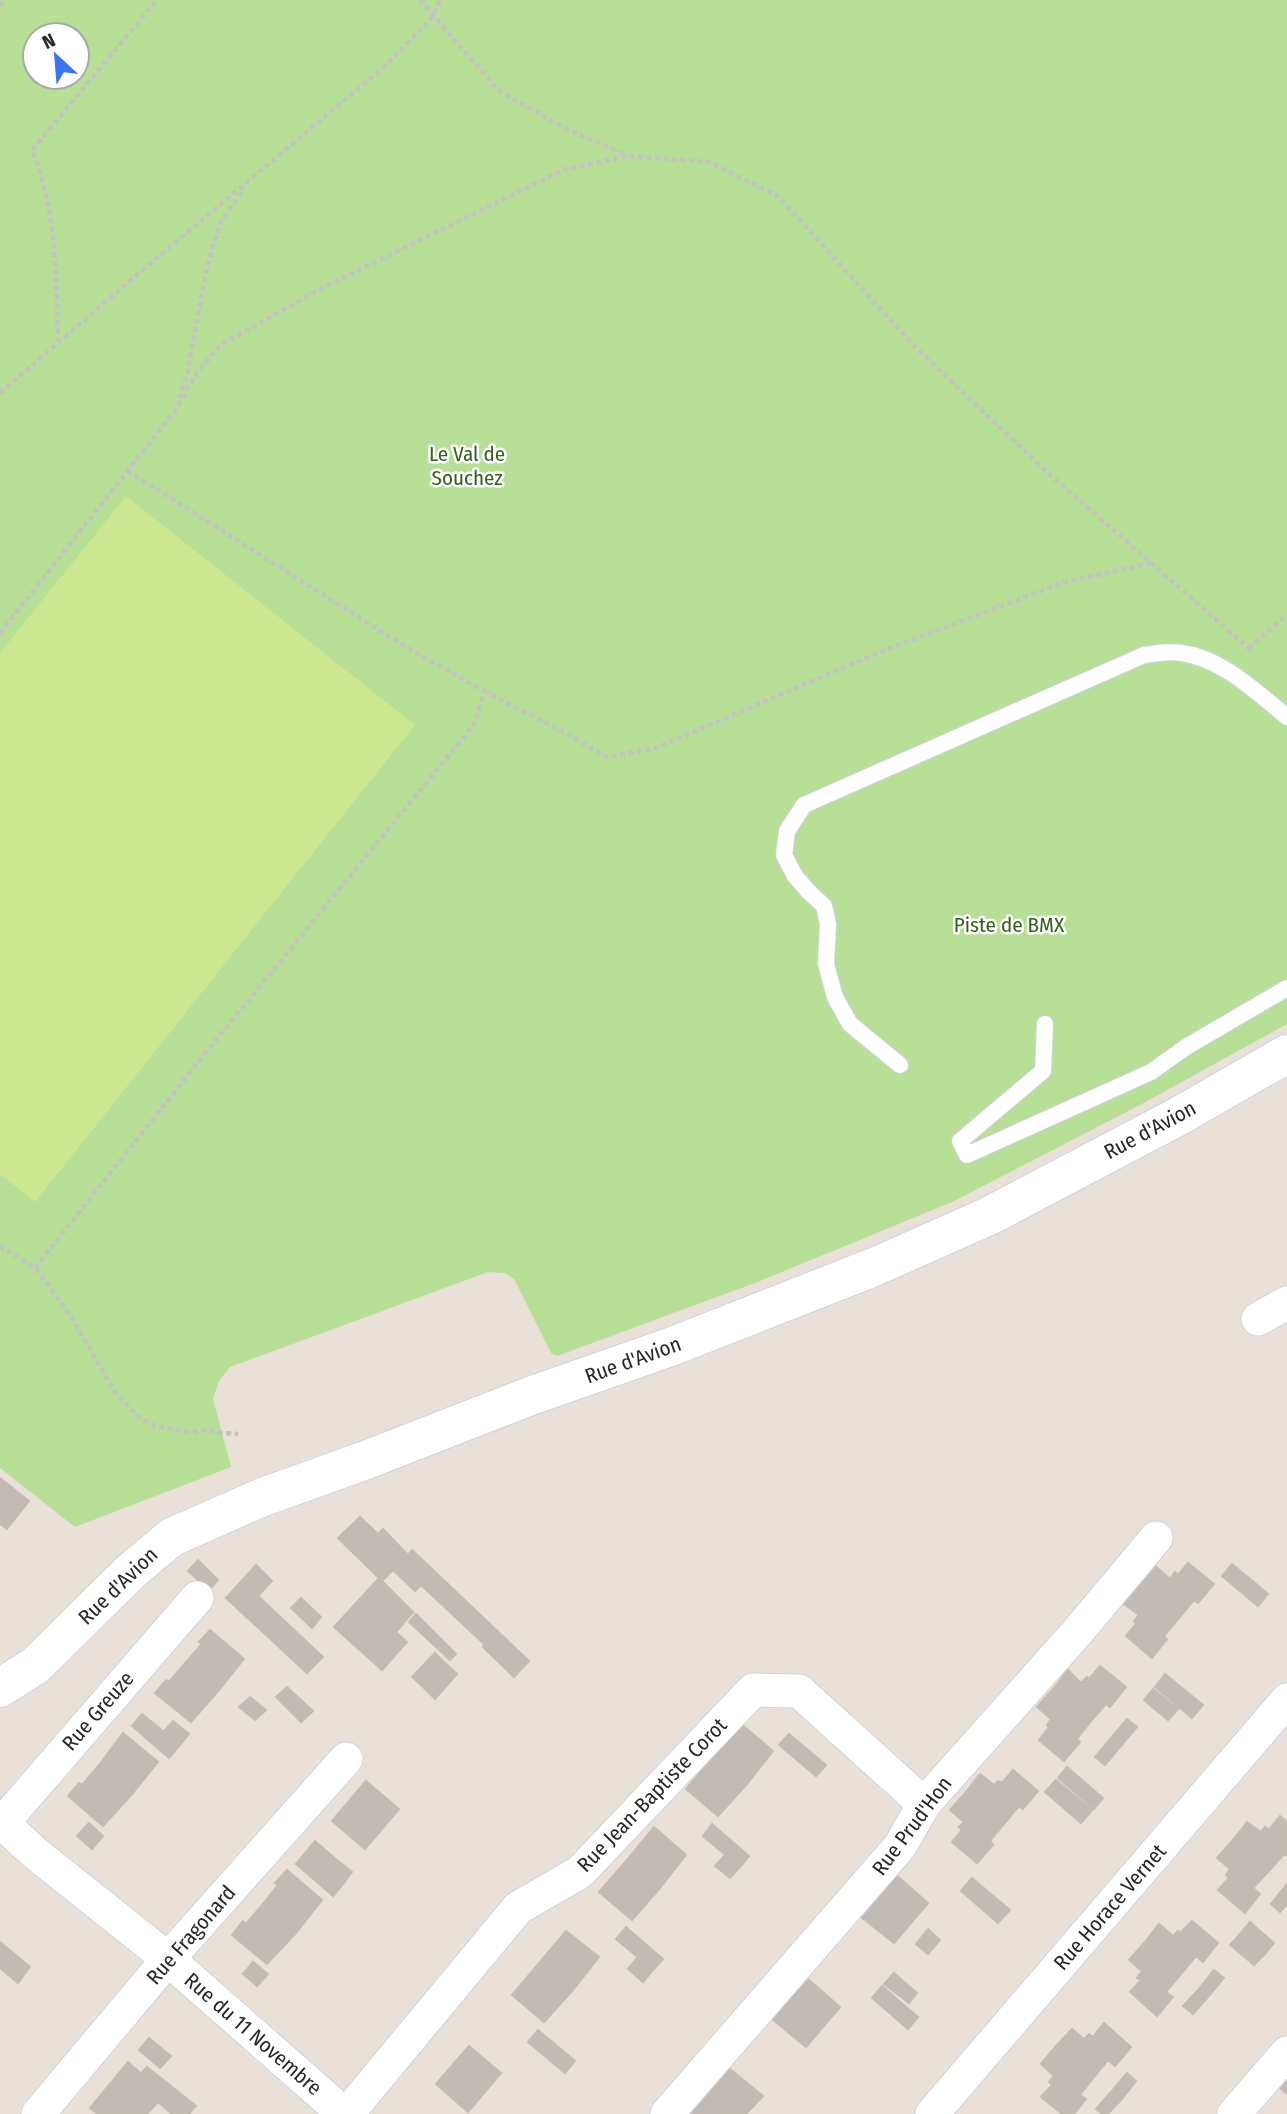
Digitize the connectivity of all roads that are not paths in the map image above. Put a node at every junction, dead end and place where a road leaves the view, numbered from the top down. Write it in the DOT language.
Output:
graph roads {
  1 [pos="1287,717"];
  2 [pos="1287,988"];
  3 [pos="1045,1024"];
  4 [pos="1287,1054"];
  5 [pos="900,1065"];
  6 [pos="1156,1538"];
  7 [pos="197,1598"];
  8 [pos="0,1688"];
  9 [pos="1287,1700"];
  10 [pos="346,1759"];
  11 [pos="924,1804"];
  12 [pos="0,1824"];
  13 [pos="168,1959"];
  14 [pos="1287,2053"];
  15 [pos="38,2114"];
  16 [pos="346,2114"];
  17 [pos="667,2114"];
  18 [pos="932,2114"];
  19 [pos="1234,2114"];
  1 -- 5 [label="lane"];
  2 -- 3 [label="lane"];
  4 -- 8 [label="street, Rue d'Avion"];
  6 -- 11 [label="street, Rue Prud'Hon"];
  7 -- 12 [label="street, Rue Greuze"];
  9 -- 18 [label="street, Rue Horace Vernet"];
  10 -- 13 [label="street, Rue Fragonard"];
  11 -- 16 [label="street, Rue Jean-Baptiste Corot"];
  11 -- 17 [label="street, Rue Prud'Hon"];
  12 -- 13 [label="street, Rue du 11 Novembre"];
  13 -- 15 [label="street, Rue Fragonard"];
  13 -- 16 [label="street, Rue du 11 Novembre"];
  14 -- 19 [label="street"];
}
